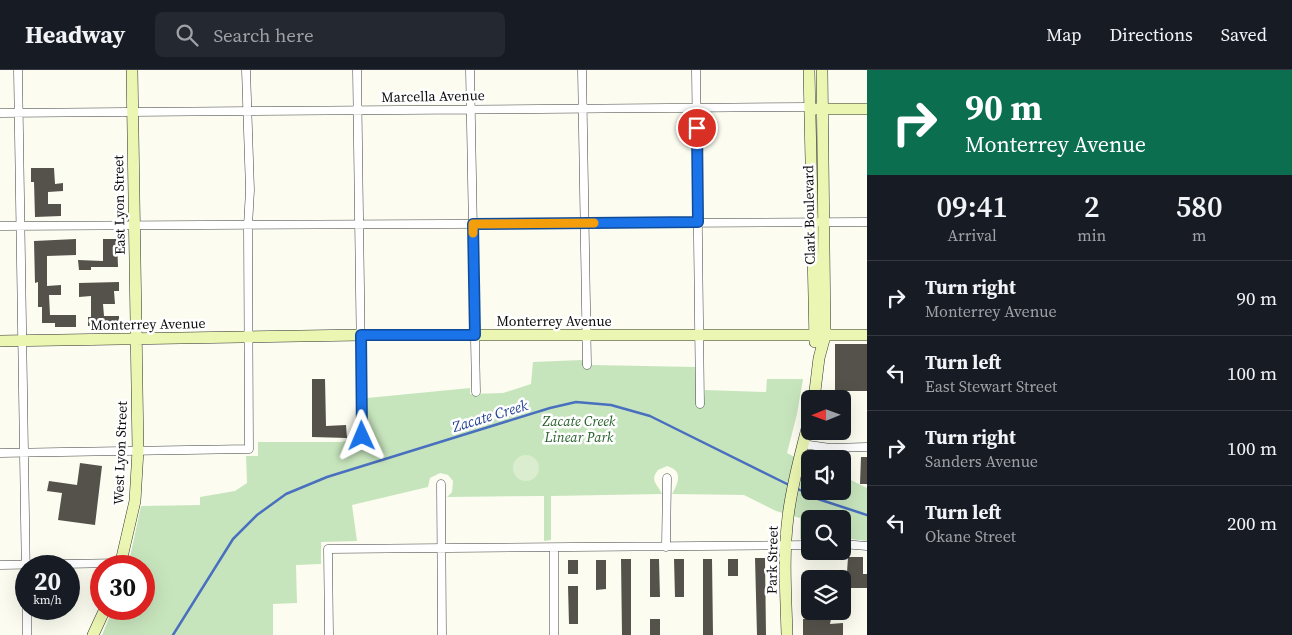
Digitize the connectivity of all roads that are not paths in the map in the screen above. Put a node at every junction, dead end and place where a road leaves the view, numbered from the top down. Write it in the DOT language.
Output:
graph roads {
  1 [pos="18,70"];
  2 [pos="132,70"];
  3 [pos="246,70"];
  4 [pos="357,70"];
  5 [pos="470,70"];
  6 [pos="582,70"];
  7 [pos="696,70"];
  8 [pos="809,70"];
  9 [pos="822,70"];
  10 [pos="810,107"];
  11 [pos="697,108"];
  12 [pos="867,109"];
  13 [pos="583,110"];
  14 [pos="823,110"];
  15 [pos="471,111"];
  16 [pos="132,112"];
  17 [pos="357,112"];
  18 [pos="0,113"];
  19 [pos="19,113"];
  20 [pos="248,113"];
  21 [pos="698,222"];
  22 [pos="812,222"];
  23 [pos="824,222"];
  24 [pos="867,222"];
  25 [pos="586,223"];
  26 [pos="473,224"];
  27 [pos="358,225"];
  28 [pos="0,226"];
  29 [pos="21,226"];
  30 [pos="134,226"];
  31 [pos="248,226"];
  32 [pos="361,335"];
  33 [pos="475,335"];
  34 [pos="867,335"];
  35 [pos="586,336"];
  36 [pos="700,336"];
  37 [pos="813,336"];
  38 [pos="825,336"];
  39 [pos="250,337"];
  40 [pos="136,339"];
  41 [pos="23,340"];
  42 [pos="0,341"];
  43 [pos="819,358"];
  44 [pos="586,364"];
  45 [pos="815,390"];
  46 [pos="476,392"];
  47 [pos="700,404"];
  48 [pos="362,436"];
  49 [pos="804,440"];
  50 [pos="867,447"];
  51 [pos="138,450"];
  52 [pos="801,450"];
  53 [pos="25,452"];
  54 [pos="0,453"];
  55 [pos="667,478"];
  56 [pos="441,484"];
  57 [pos="785,545"];
  58 [pos="801,545"];
  59 [pos="851,545"];
  60 [pos="867,546"];
  61 [pos="666,547"];
  62 [pos="441,548"];
  63 [pos="554,548"];
  64 [pos="26,555"];
  65 [pos="123,555"];
  66 [pos="0,565"];
  67 [pos="15,565"];
  68 [pos="27,620"];
  69 [pos="100,620"];
  70 [pos="27,635"];
  71 [pos="93,635"];
  72 [pos="329,635"];
  73 [pos="442,635"];
  74 [pos="554,635"];
  75 [pos="787,635"];
  1 -- 19 [label="street"];
  2 -- 16 [label="main road, East Lyon Street"];
  3 -- 20 [label="street"];
  4 -- 17 [label="street"];
  5 -- 15 [label="street"];
  6 -- 13 [label="street"];
  7 -- 11 [label="street"];
  8 -- 10 [label="main road, Clark Boulevard"];
  9 -- 14 [label="main road, Clark Boulevard"];
  10 -- 11 [label="street, Marcella Avenue"];
  10 -- 14 [label="main road, Marcella Avenue"];
  10 -- 22 [label="main road, Clark Boulevard"];
  11 -- 13 [label="street, Marcella Avenue"];
  11 -- 21 [label="street"];
  12 -- 14 [label="main road, Marcella Avenue"];
  13 -- 15 [label="street, Marcella Avenue"];
  13 -- 25 [label="street"];
  14 -- 23 [label="main road, Clark Boulevard"];
  15 -- 17 [label="street, Marcella Avenue"];
  15 -- 26 [label="street"];
  16 -- 19 [label="street, Marcella Avenue"];
  16 -- 20 [label="street, Marcella Avenue"];
  16 -- 30 [label="main road, East Lyon Street"];
  17 -- 20 [label="street, Marcella Avenue"];
  17 -- 27 [label="street"];
  18 -- 19 [label="street, Marcella Avenue"];
  19 -- 29 [label="street"];
  20 -- 31 [label="street"];
  21 -- 22 [label="street"];
  21 -- 25 [label="street"];
  21 -- 36 [label="street"];
  22 -- 23 [label="street"];
  22 -- 37 [label="main road, Clark Boulevard"];
  23 -- 24 [label="street"];
  23 -- 38 [label="main road, Clark Boulevard"];
  25 -- 26 [label="street"];
  25 -- 35 [label="street"];
  26 -- 27 [label="street"];
  26 -- 33 [label="street"];
  27 -- 31 [label="street"];
  27 -- 32 [label="street"];
  28 -- 29 [label="street"];
  29 -- 30 [label="street"];
  29 -- 41 [label="street"];
  30 -- 31 [label="street"];
  30 -- 40 [label="main road, East Lyon Street"];
  31 -- 39 [label="street"];
  32 -- 33 [label="main road, Monterrey Avenue"];
  32 -- 39 [label="main road, Monterrey Avenue"];
  32 -- 48 [label="street"];
  33 -- 35 [label="main road, Monterrey Avenue"];
  33 -- 46 [label="street"];
  34 -- 38 [label="main road, Monterrey Avenue"];
  35 -- 36 [label="main road, Monterrey Avenue"];
  35 -- 44 [label="street"];
  36 -- 37 [label="main road, Monterrey Avenue"];
  36 -- 47 [label="street"];
  37 -- 38 [label="main road, Monterrey Avenue"];
  37 -- 43 [label="main road, Clark Boulevard"];
  38 -- 43 [label="main road, Clark Boulevard"];
  39 -- 40 [label="main road, Monterrey Avenue"];
  39 -- 51 [label="street"];
  40 -- 41 [label="main road, Monterrey Avenue"];
  40 -- 51 [label="main road, West Lyon Street"];
  41 -- 42 [label="main road, Monterrey Avenue"];
  41 -- 53 [label="street"];
  43 -- 45 [label="main road, Clark Boulevard"];
  49 -- 52 [label="main road"];
  50 -- 52 [label="street"];
  51 -- 53 [label="street"];
  51 -- 65 [label="main road, West Lyon Street"];
  52 -- 57 [label="main road, Park Street"];
  53 -- 54 [label="street"];
  53 -- 64 [label="street"];
  55 -- 61 [label="street"];
  56 -- 62 [label="street"];
  57 -- 58 [label="street"];
  57 -- 61 [label="street"];
  57 -- 75 [label="main road, Park Street"];
  59 -- 60 [label="street"];
  61 -- 63 [label="street"];
  62 -- 63 [label="street"];
  62 -- 72 [label="street"];
  62 -- 73 [label="street"];
  63 -- 74 [label="street"];
  66 -- 67 [label="street"];
  68 -- 70 [label="street"];
  69 -- 71 [label="main road"];
}
